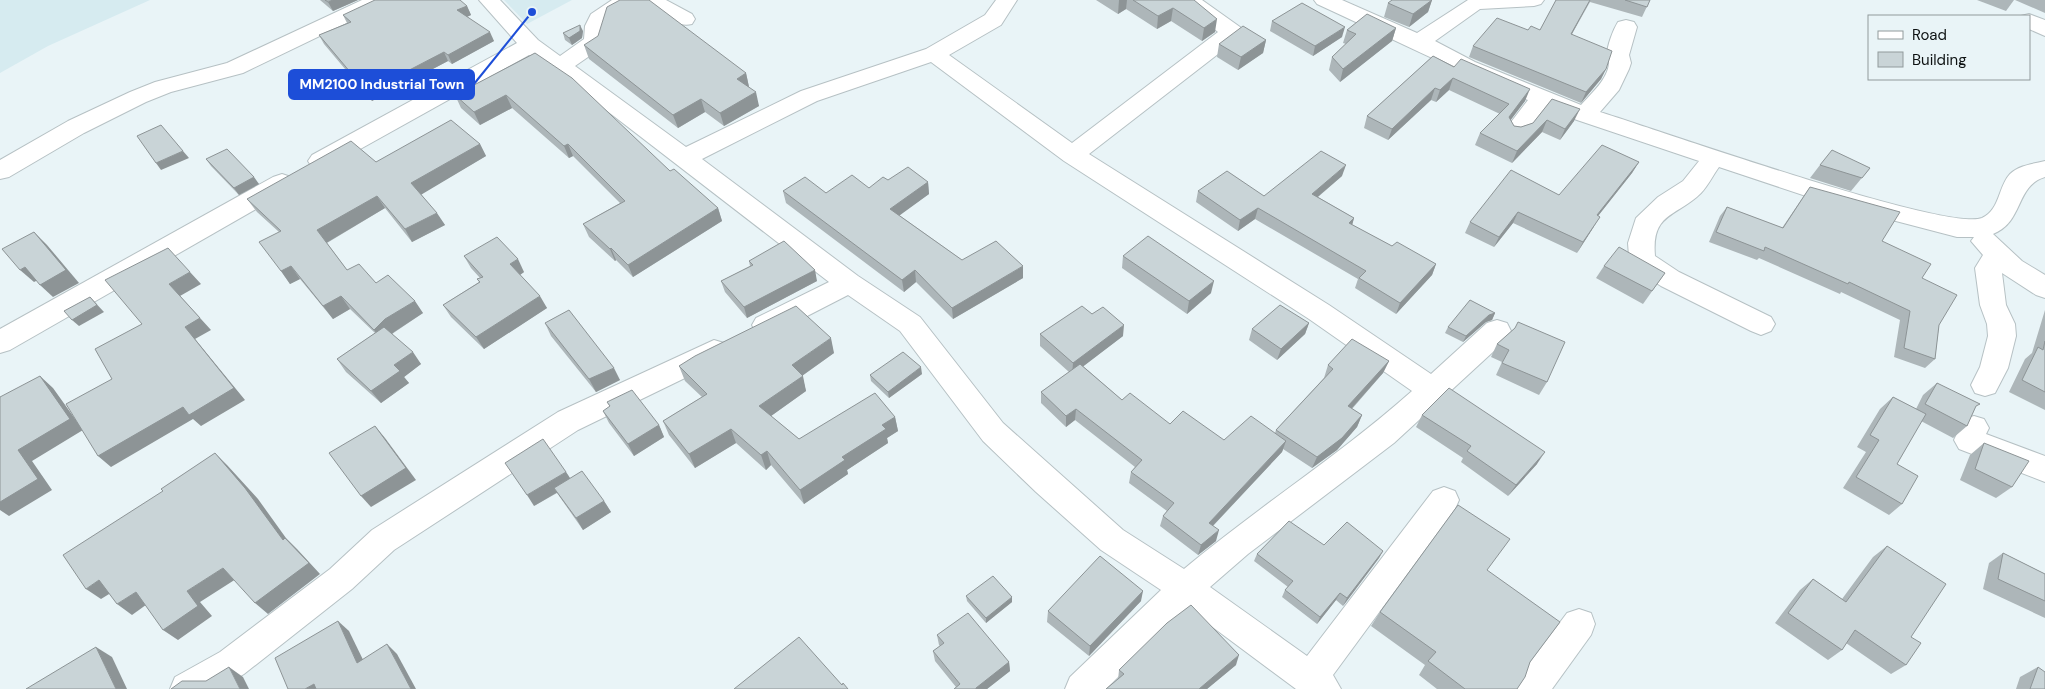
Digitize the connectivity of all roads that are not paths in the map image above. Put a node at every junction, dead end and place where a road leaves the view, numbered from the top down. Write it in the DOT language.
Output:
graph roads {
  1 [pos="379,0"];
  2 [pos="489,0"];
  3 [pos="631,0"];
  4 [pos="651,0"];
  5 [pos="1007,0"];
  6 [pos="1189,0"];
  7 [pos="1324,0"];
  8 [pos="1534,0"];
  9 [pos="684,19"];
  10 [pos="2030,20"];
  11 [pos="1626,27"];
  12 [pos="2045,29"];
  13 [pos="1419,42"];
  14 [pos="530,45"];
  15 [pos="934,54"];
  16 [pos="560,66"];
  17 [pos="1542,98"];
  18 [pos="1585,116"];
  19 [pos="1517,130"];
  20 [pos="1072,155"];
  21 [pos="1714,157"];
  22 [pos="684,158"];
  23 [pos="2045,169"];
  24 [pos="0,171"];
  25 [pos="1973,229"];
  26 [pos="1996,254"];
  27 [pos="849,283"];
  28 [pos="2045,288"];
  29 [pos="1761,324"];
  30 [pos="1497,331"];
  31 [pos="0,342"];
  32 [pos="1986,385"];
  33 [pos="1433,390"];
  34 [pos="1974,428"];
  35 [pos="2045,469"];
  36 [pos="1444,500"];
  37 [pos="1185,588"];
  38 [pos="1579,624"];
  39 [pos="1317,684"];
  40 [pos="187,689"];
  41 [pos="1082,689"];
  42 [pos="1531,689"];
  1 -- 24 [label="street"];
  2 -- 14 [label="street"];
  3 -- 16 [label="street"];
  4 -- 9 [label="street"];
  5 -- 15 [label="street"];
  6 -- 20 [label="street"];
  7 -- 13 [label="street"];
  8 -- 13 [label="street"];
  10 -- 12 [label="street"];
  11 -- 18 [label="street"];
  13 -- 17 [label="street"];
  14 -- 16 [label="street"];
  14 -- 31 [label="street"];
  15 -- 20 [label="street"];
  15 -- 22 [label="street"];
  16 -- 22 [label="street"];
  17 -- 18 [label="street"];
  17 -- 19 [label="street"];
  18 -- 21 [label="street"];
  20 -- 33 [label="street"];
  21 -- 25 [label="street"];
  21 -- 29 [label="street"];
  22 -- 27 [label="street"];
  23 -- 25 [label="street"];
  25 -- 26 [label="street"];
  26 -- 28 [label="street"];
  26 -- 32 [label="street"];
  27 -- 37 [label="street"];
  27 -- 40 [label="street"];
  30 -- 33 [label="street"];
  33 -- 37 [label="street"];
  34 -- 35 [label="street"];
  36 -- 39 [label="street"];
  37 -- 39 [label="street"];
  37 -- 41 [label="street"];
  38 -- 42 [label="street"];
}
